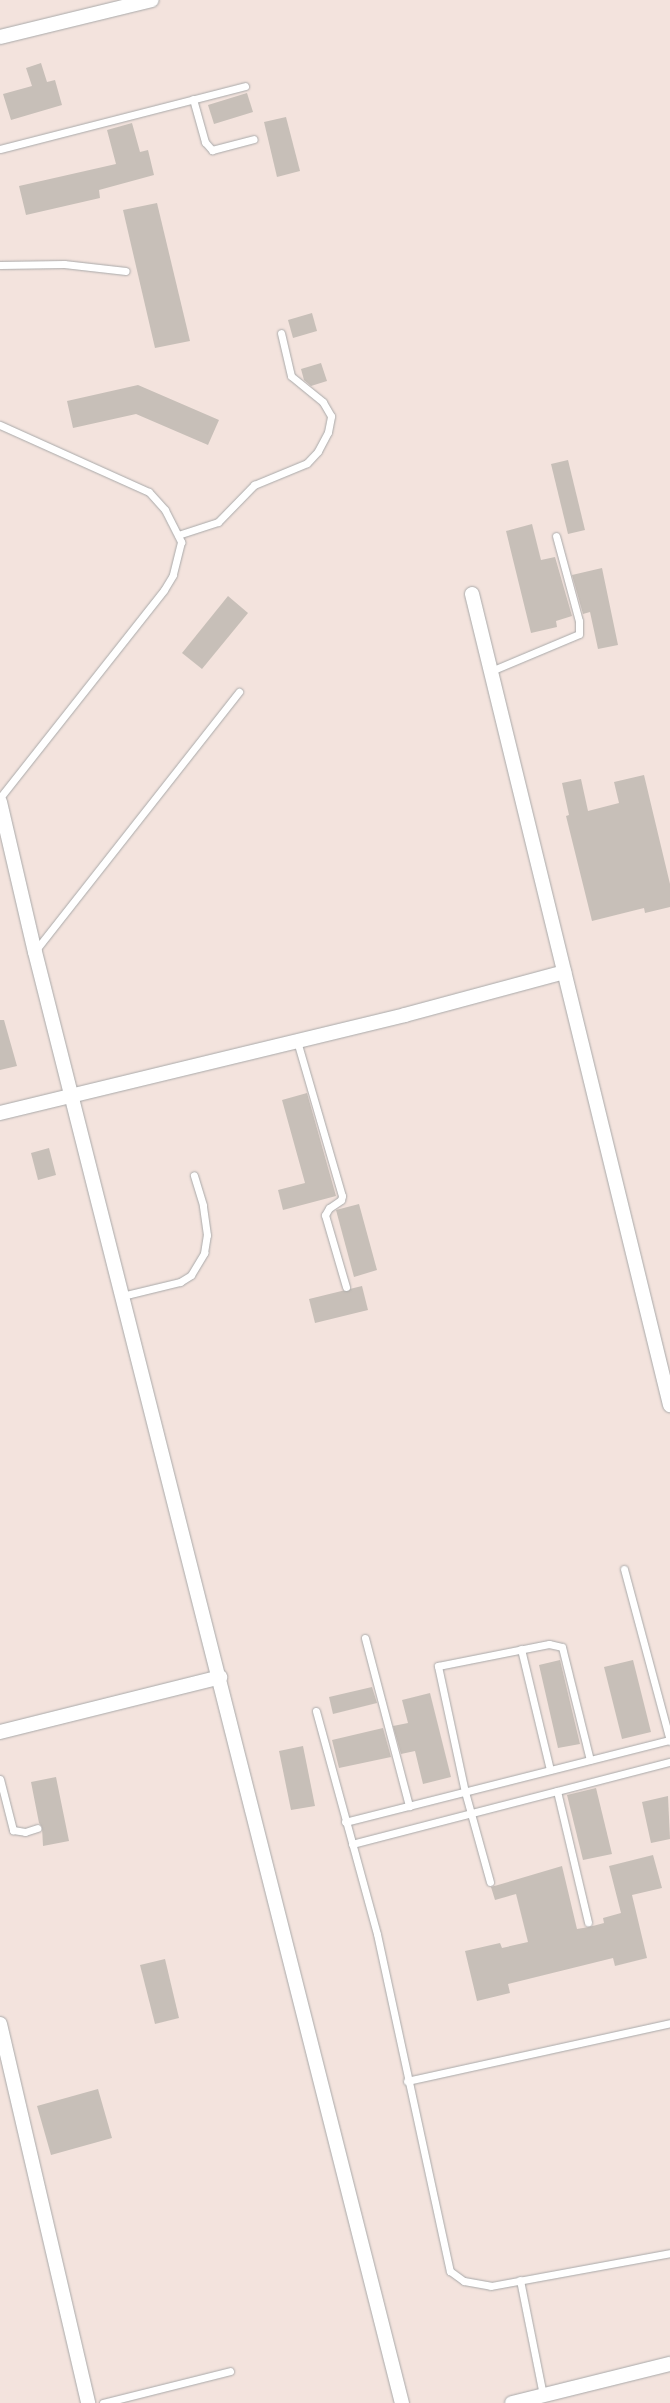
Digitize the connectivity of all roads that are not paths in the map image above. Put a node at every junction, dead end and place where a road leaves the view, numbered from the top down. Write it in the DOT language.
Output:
graph roads {
  1 [pos="152,0"];
  2 [pos="0,38"];
  3 [pos="245,86"];
  4 [pos="194,99"];
  5 [pos="254,139"];
  6 [pos="0,149"];
  7 [pos="0,265"];
  8 [pos="126,271"];
  9 [pos="280,333"];
  10 [pos="0,425"];
  11 [pos="178,535"];
  12 [pos="556,536"];
  13 [pos="472,594"];
  14 [pos="491,671"];
  15 [pos="238,692"];
  16 [pos="0,798"];
  17 [pos="0,802"];
  18 [pos="35,952"];
  19 [pos="564,972"];
  20 [pos="297,1041"];
  21 [pos="71,1095"];
  22 [pos="0,1113"];
  23 [pos="194,1175"];
  24 [pos="346,1287"];
  25 [pos="122,1296"];
  26 [pos="670,1405"];
  27 [pos="624,1569"];
  28 [pos="365,1638"];
  29 [pos="521,1649"];
  30 [pos="220,1677"];
  31 [pos="316,1711"];
  32 [pos="0,1732"];
  33 [pos="670,1740"];
  34 [pos="590,1760"];
  35 [pos="670,1762"];
  36 [pos="550,1770"];
  37 [pos="0,1779"];
  38 [pos="557,1791"];
  39 [pos="465,1792"];
  40 [pos="409,1806"];
  41 [pos="471,1814"];
  42 [pos="346,1822"];
  43 [pos="37,1828"];
  44 [pos="352,1844"];
  45 [pos="490,1882"];
  46 [pos="588,1922"];
  47 [pos="670,2023"];
  48 [pos="0,2024"];
  49 [pos="407,2082"];
  50 [pos="670,2253"];
  51 [pos="520,2280"];
  52 [pos="670,2364"];
  53 [pos="230,2371"];
  54 [pos="543,2396"];
  55 [pos="88,2403"];
  56 [pos="103,2403"];
  57 [pos="402,2403"];
  58 [pos="512,2403"];
  1 -- 2 [label="street"];
  3 -- 4 [label="lane"];
  4 -- 5 [label="lane"];
  4 -- 6 [label="lane"];
  7 -- 8 [label="lane"];
  9 -- 11 [label="lane"];
  10 -- 11 [label="lane"];
  11 -- 16 [label="lane"];
  12 -- 14 [label="lane"];
  13 -- 14 [label="street"];
  14 -- 19 [label="street"];
  15 -- 18 [label="lane"];
  17 -- 18 [label="street"];
  18 -- 21 [label="street"];
  19 -- 20 [label="street"];
  19 -- 26 [label="street"];
  20 -- 21 [label="street"];
  20 -- 24 [label="lane"];
  21 -- 22 [label="street"];
  21 -- 25 [label="street"];
  23 -- 25 [label="lane"];
  25 -- 30 [label="street"];
  27 -- 33 [label="lane"];
  28 -- 40 [label="lane"];
  29 -- 34 [label="lane"];
  29 -- 36 [label="lane"];
  29 -- 39 [label="lane"];
  30 -- 32 [label="street"];
  30 -- 57 [label="street"];
  31 -- 42 [label="lane"];
  33 -- 34 [label="lane"];
  34 -- 36 [label="lane"];
  35 -- 38 [label="lane"];
  36 -- 39 [label="lane"];
  37 -- 43 [label="lane"];
  38 -- 41 [label="lane"];
  38 -- 46 [label="lane"];
  39 -- 40 [label="lane"];
  39 -- 41 [label="lane"];
  40 -- 42 [label="lane"];
  41 -- 44 [label="lane"];
  41 -- 45 [label="lane"];
  42 -- 44 [label="lane"];
  44 -- 49 [label="lane"];
  47 -- 49 [label="lane"];
  48 -- 55 [label="street"];
  49 -- 51 [label="lane"];
  50 -- 51 [label="lane"];
  51 -- 54 [label="lane"];
  52 -- 54 [label="street"];
  53 -- 56 [label="lane"];
  54 -- 58 [label="street"];
}
